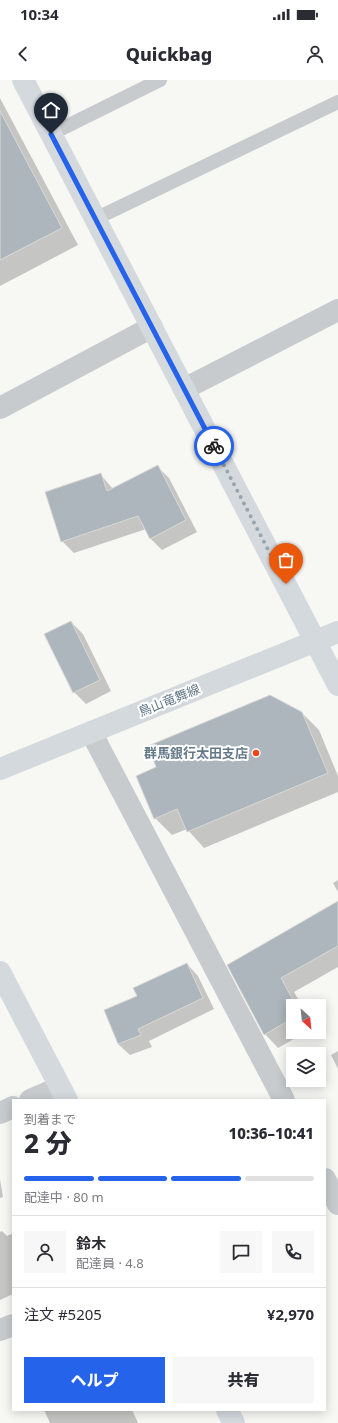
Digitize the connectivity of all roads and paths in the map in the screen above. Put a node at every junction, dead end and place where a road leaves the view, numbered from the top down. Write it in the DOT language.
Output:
graph roads {
  1 [pos="23,80"];
  2 [pos="160,80"];
  3 [pos="338,102"];
  4 [pos="51,134"];
  5 [pos="95,219"];
  6 [pos="338,310"];
  7 [pos="152,328"];
  8 [pos="184,389"];
  9 [pos="0,408"];
  10 [pos="338,632"];
  11 [pos="315,641"];
  12 [pos="338,685"];
  13 [pos="91,732"];
  14 [pos="0,769"];
  15 [pos="0,972"];
  16 [pos="64,1094"];
  17 [pos="36,1099"];
  18 [pos="283,1099"];
  19 [pos="12,1107"];
  20 [pos="0,1113"];
  21 [pos="12,1325"];
  22 [pos="0,1330"];
  23 [pos="228,1411"];
  24 [pos="234,1423"];
  1 -- 4 [label="street"];
  2 -- 4 [label="lane"];
  3 -- 5 [label="lane"];
  4 -- 5 [label="street"];
  5 -- 7 [label="street"];
  6 -- 8 [label="street"];
  7 -- 8 [label="street"];
  7 -- 9 [label="street"];
  8 -- 11 [label="street"];
  10 -- 11 [label="street, 鳥山竜舞線"];
  11 -- 12 [label="street"];
  11 -- 13 [label="street, 鳥山竜舞線"];
  13 -- 14 [label="street, 鳥山竜舞線"];
  13 -- 18 [label="street"];
  15 -- 16 [label="street"];
  16 -- 17 [label="street"];
  19 -- 20 [label="street"];
  21 -- 22 [label="street"];
  23 -- 24 [label="street"];
}
